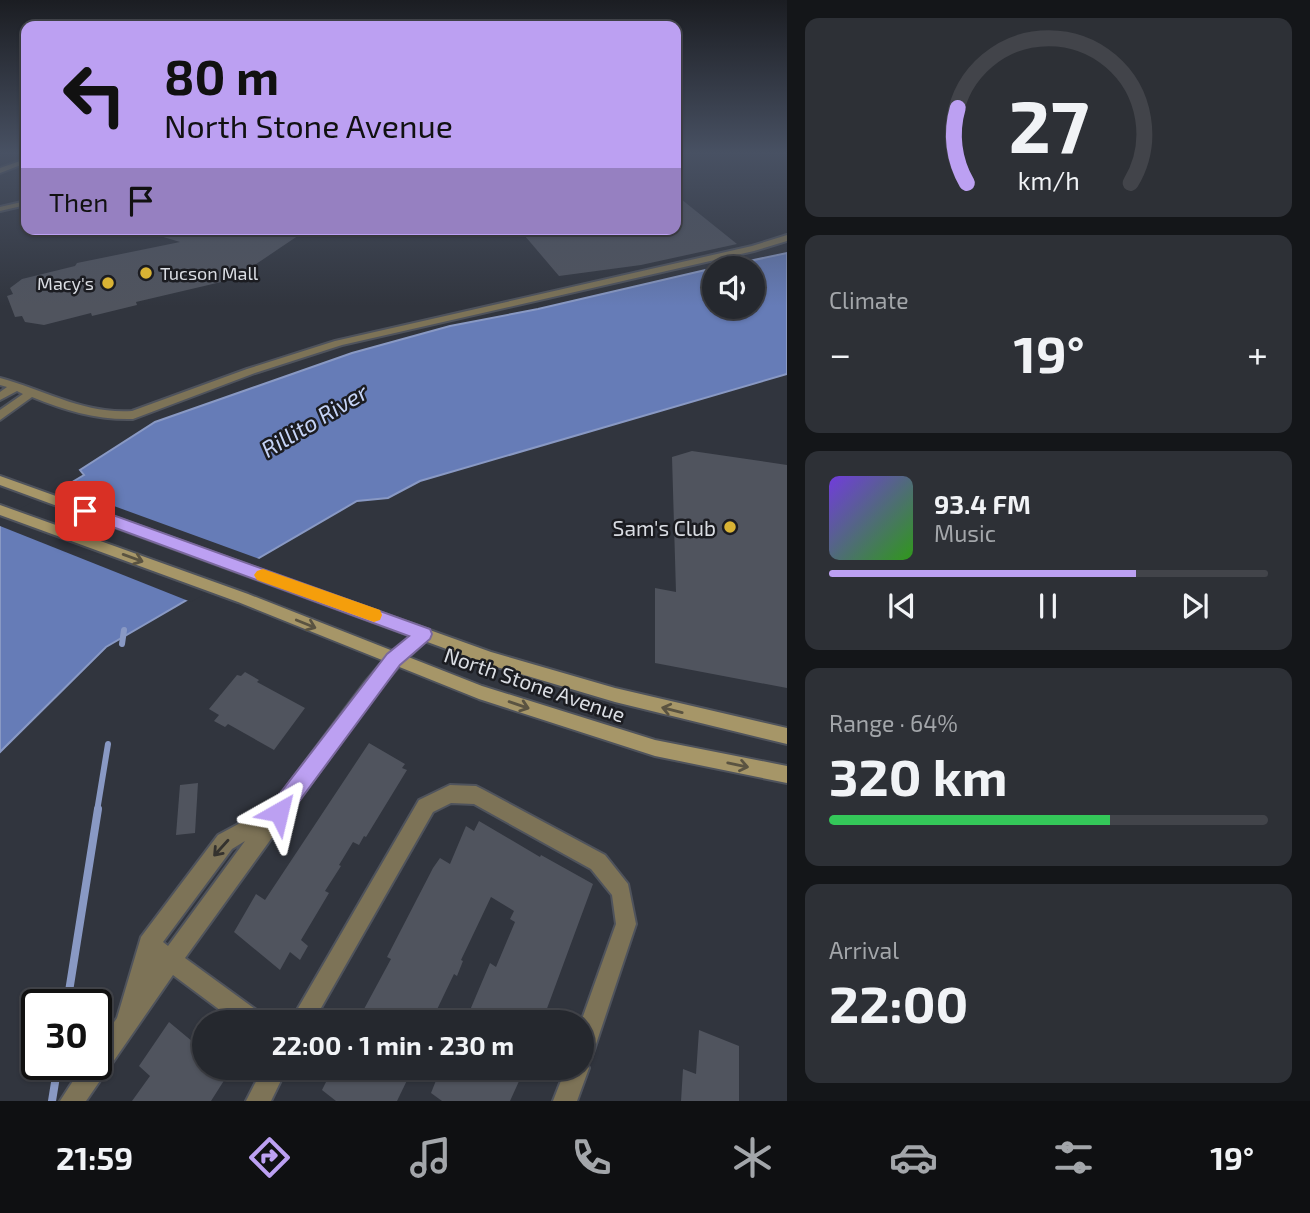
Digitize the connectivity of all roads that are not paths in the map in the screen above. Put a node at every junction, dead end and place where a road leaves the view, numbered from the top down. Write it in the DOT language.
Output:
graph roads {
  1 [pos="21,204"];
  2 [pos="0,209"];
  3 [pos="787,237"];
  4 [pos="0,381"];
  5 [pos="15,387"];
  6 [pos="32,393"];
  7 [pos="0,397"];
  8 [pos="0,416"];
  9 [pos="0,480"];
  10 [pos="0,510"];
  11 [pos="424,634"];
  12 [pos="394,660"];
  13 [pos="787,736"];
  14 [pos="787,775"];
  15 [pos="279,812"];
  16 [pos="148,944"];
  17 [pos="169,961"];
  18 [pos="237,1010"];
  19 [pos="308,1010"];
  20 [pos="594,1018"];
  21 [pos="123,1027"];
  22 [pos="269,1080"];
  23 [pos="573,1080"];
  24 [pos="72,1101"];
  25 [pos="258,1101"];
  26 [pos="565,1101"];
  1 -- 2 [label="street"];
  3 -- 6 [label="street"];
  4 -- 5 [label="street"];
  5 -- 6 [label="street"];
  5 -- 7 [label="street"];
  6 -- 8 [label="street"];
  9 -- 11 [label="main road, North Stone Avenue"];
  10 -- 12 [label="main road, North Stone Avenue, one-way"];
  11 -- 12 [label="street"];
  13 -- 11 [label="main road, North Stone Avenue, one-way"];
  12 -- 14 [label="main road, North Stone Avenue, one-way"];
  12 -- 15 [label="street"];
  15 -- 16 [label="street, one-way"];
  15 -- 17 [label="street"];
  16 -- 17 [label="street"];
  16 -- 21 [label="street"];
  17 -- 18 [label="street"];
  17 -- 21 [label="street"];
  19 -- 20 [label="street"];
  21 -- 24 [label="street"];
  22 -- 25 [label="street"];
  23 -- 26 [label="street"];
}
